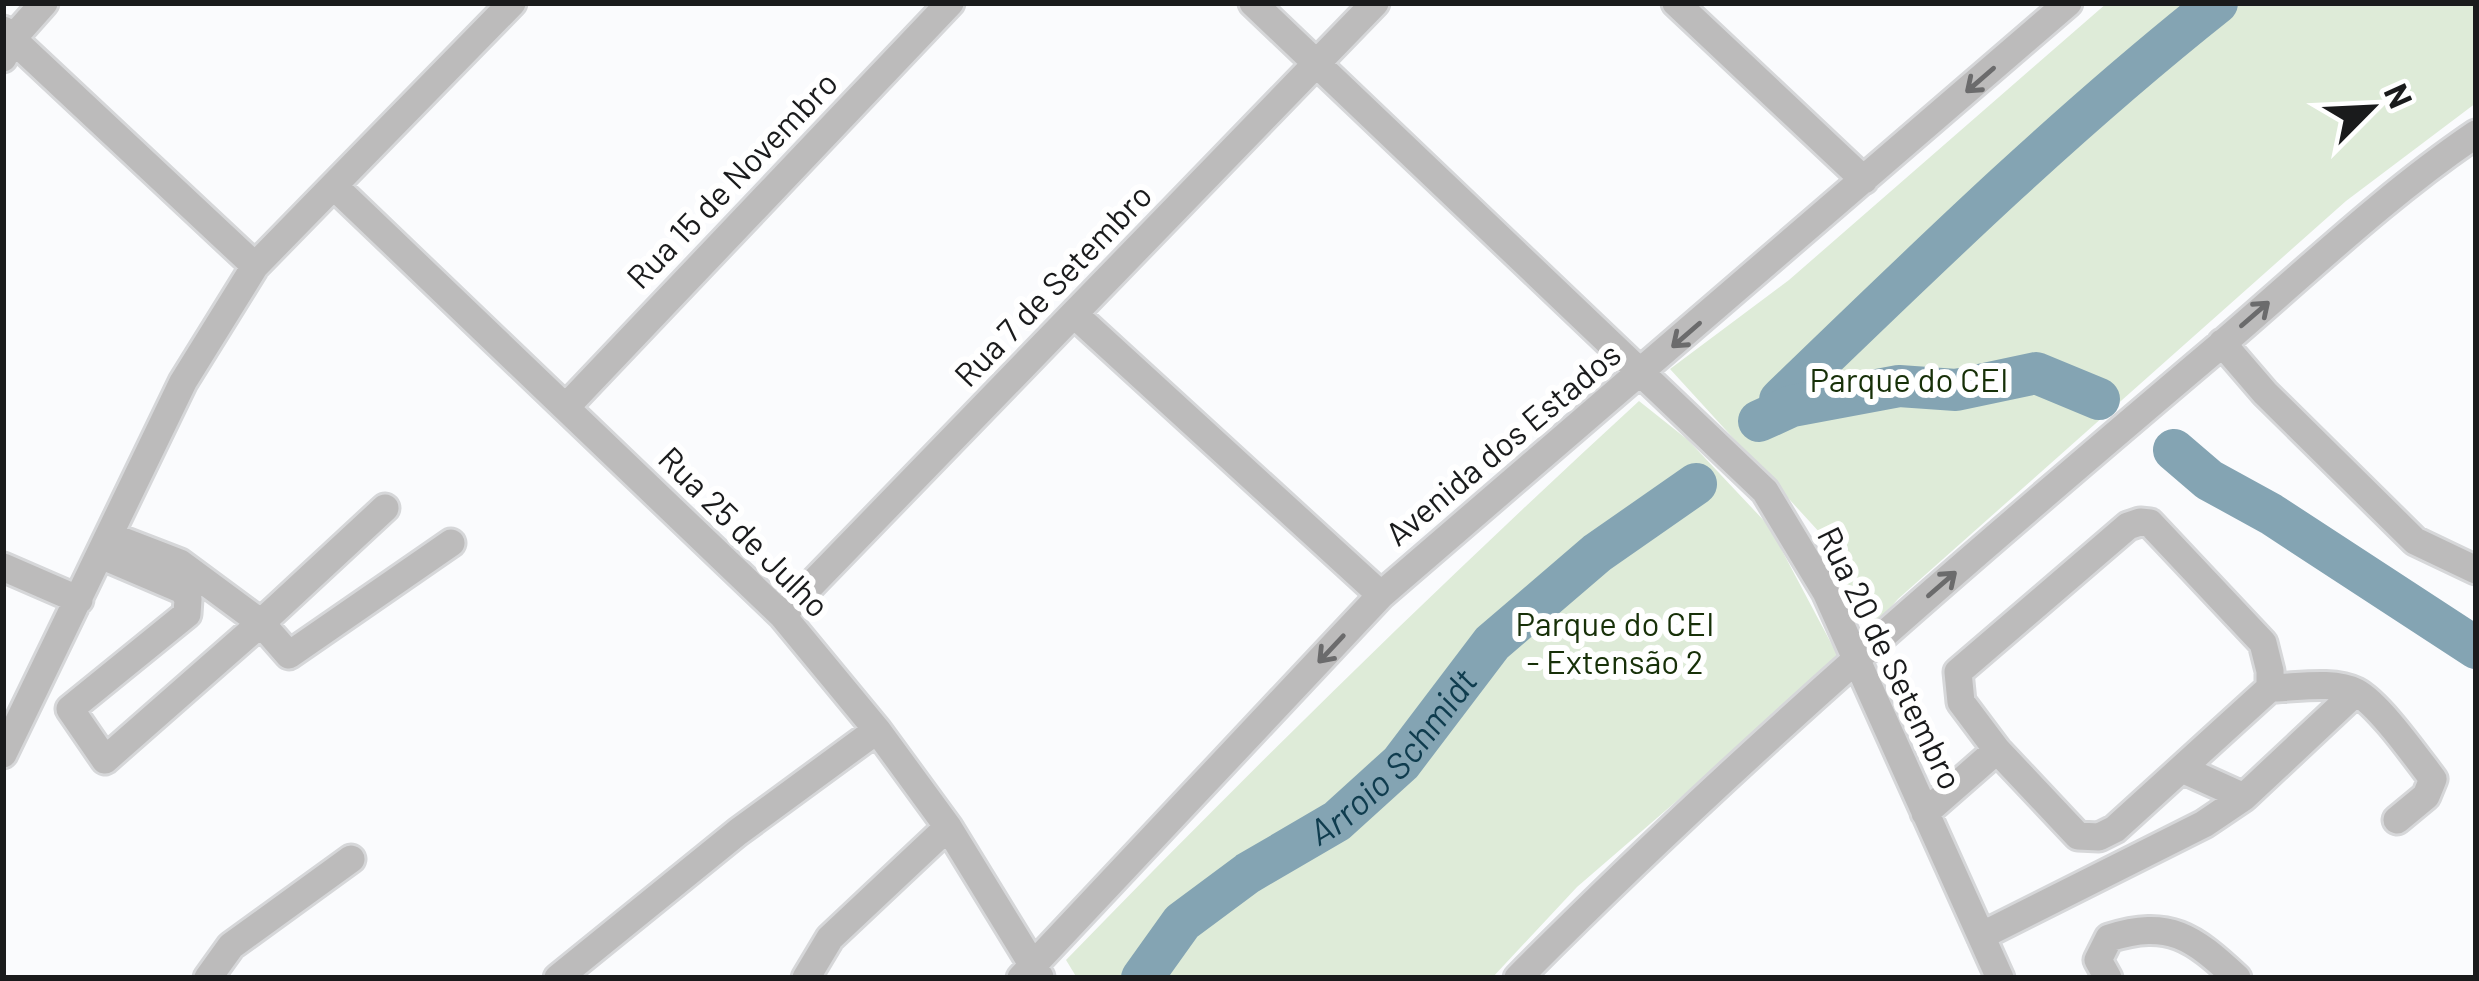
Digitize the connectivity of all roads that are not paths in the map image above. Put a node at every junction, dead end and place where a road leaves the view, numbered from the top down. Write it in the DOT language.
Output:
graph roads {
  1 [pos="44,3"];
  2 [pos="512,3"];
  3 [pos="950,3"];
  4 [pos="1253,3"];
  5 [pos="1375,3"];
  6 [pos="1676,3"];
  7 [pos="2068,3"];
  8 [pos="6,42"];
  9 [pos="1318,64"];
  10 [pos="2476,134"];
  11 [pos="1864,180"];
  12 [pos="335,187"];
  13 [pos="255,266"];
  14 [pos="1075,315"];
  15 [pos="2222,344"];
  16 [pos="1643,373"];
  17 [pos="566,407"];
  18 [pos="385,508"];
  19 [pos="451,544"];
  20 [pos="105,545"];
  21 [pos="3,566"];
  22 [pos="2476,570"];
  23 [pos="1381,595"];
  24 [pos="79,600"];
  25 [pos="782,615"];
  26 [pos="260,622"];
  27 [pos="52,657"];
  28 [pos="1854,661"];
  29 [pos="2270,688"];
  30 [pos="94,689"];
  31 [pos="2356,692"];
  32 [pos="877,730"];
  33 [pos="1997,750"];
  34 [pos="3,754"];
  35 [pos="2182,769"];
  36 [pos="2244,797"];
  37 [pos="1924,813"];
  38 [pos="2397,820"];
  39 [pos="948,827"];
  40 [pos="351,859"];
  41 [pos="1981,936"];
  42 [pos="1032,974"];
  43 [pos="208,978"];
  44 [pos="558,978"];
  45 [pos="806,978"];
  46 [pos="1518,978"];
  47 [pos="2000,978"];
  48 [pos="2108,978"];
  49 [pos="2237,978"];
  1 -- 8 [label="street"];
  2 -- 12 [label="street"];
  3 -- 17 [label="street, Rua 15 de Novembro"];
  4 -- 9 [label="street, Rua 20 de Setembro"];
  5 -- 9 [label="street, Rua 7 de Setembro"];
  6 -- 11 [label="street"];
  7 -- 11 [label="street, Avenida dos Estados, one-way"];
  8 -- 13 [label="street"];
  9 -- 14 [label="street, Rua 7 de Setembro"];
  9 -- 16 [label="street, Rua 20 de Setembro"];
  15 -- 10 [label="street, one-way"];
  11 -- 16 [label="street, Avenida dos Estados, one-way"];
  12 -- 13 [label="street"];
  12 -- 17 [label="street, Rua 25 de Julho"];
  13 -- 20 [label="street"];
  14 -- 23 [label="street"];
  14 -- 25 [label="street, Rua 7 de Setembro"];
  15 -- 22 [label="street"];
  28 -- 15 [label="street, one-way"];
  16 -- 23 [label="street, Avenida dos Estados"];
  16 -- 28 [label="street, Rua 20 de Setembro"];
  17 -- 25 [label="street, Rua 25 de Julho"];
  18 -- 26 [label="street"];
  19 -- 26 [label="street"];
  20 -- 24 [label="street"];
  20 -- 26 [label="street"];
  20 -- 30 [label="street"];
  21 -- 24 [label="street"];
  23 -- 42 [label="street, Avenida dos Estados, one-way"];
  24 -- 27 [label="street"];
  25 -- 32 [label="street, Rua 25 de Julho"];
  26 -- 30 [label="street"];
  27 -- 30 [label="street"];
  27 -- 34 [label="street"];
  28 -- 37 [label="street, Rua 20 de Setembro"];
  28 -- 46 [label="street"];
  29 -- 31 [label="street"];
  29 -- 33 [label="street"];
  29 -- 35 [label="street"];
  31 -- 36 [label="street"];
  31 -- 38 [label="street"];
  32 -- 39 [label="street, Rua 25 de Julho"];
  32 -- 44 [label="street"];
  33 -- 35 [label="street"];
  33 -- 37 [label="street"];
  35 -- 36 [label="street"];
  36 -- 41 [label="street"];
  37 -- 41 [label="street, Rua 20 de Setembro"];
  39 -- 42 [label="street, Rua 25 de Julho"];
  39 -- 45 [label="street"];
  40 -- 43 [label="street"];
  41 -- 47 [label="street, Rua 20 de Setembro"];
  48 -- 49 [label="street"];
}
